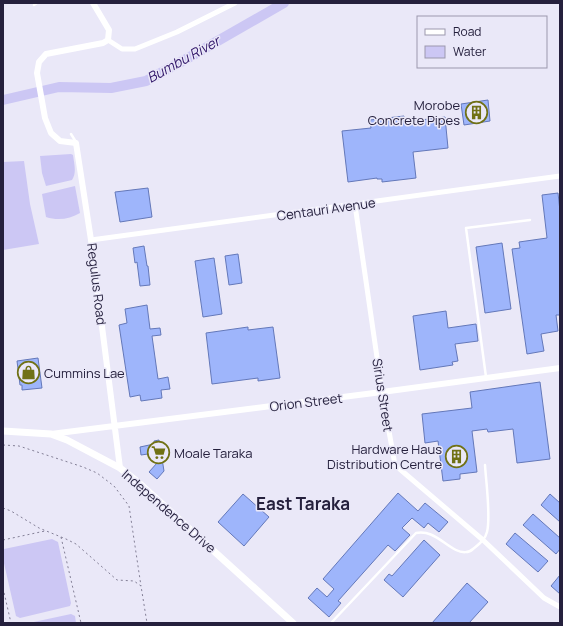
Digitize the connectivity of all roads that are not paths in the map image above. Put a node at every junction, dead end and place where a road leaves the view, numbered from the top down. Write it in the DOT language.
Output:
graph roads {
  1 [pos="93,3"];
  2 [pos="235,3"];
  3 [pos="108,40"];
  4 [pos="71,134"];
  5 [pos="76,143"];
  6 [pos="560,176"];
  7 [pos="355,205"];
  8 [pos="530,220"];
  9 [pos="91,240"];
  10 [pos="560,368"];
  11 [pos="487,378"];
  12 [pos="382,392"];
  13 [pos="114,426"];
  14 [pos="3,431"];
  15 [pos="51,434"];
  16 [pos="485,465"];
  17 [pos="120,468"];
  18 [pos="484,540"];
  19 [pos="560,607"];
  20 [pos="293,623"];
  21 [pos="331,623"];
  1 -- 3 [label="street"];
  2 -- 3 [label="street"];
  3 -- 5 [label="street"];
  4 -- 5 [label="lane"];
  5 -- 9 [label="street, Regulus Road"];
  6 -- 7 [label="street, Centauri Avenue"];
  7 -- 9 [label="street, Centauri Avenue"];
  7 -- 12 [label="street, Sirius Street"];
  8 -- 11 [label="lane"];
  9 -- 13 [label="street, Regulus Road"];
  10 -- 11 [label="street, Orion Street"];
  11 -- 12 [label="street, Orion Street"];
  12 -- 13 [label="street, Orion Street"];
  12 -- 18 [label="street, Sirius Street"];
  13 -- 15 [label="street, Orion Street"];
  13 -- 17 [label="street, Regulus Road"];
  14 -- 15 [label="main road, Independence Drive"];
  15 -- 17 [label="main road, Independence Drive"];
  16 -- 18 [label="lane"];
  17 -- 20 [label="main road, Independence Drive"];
  18 -- 19 [label="street, Sirius Street"];
  18 -- 21 [label="lane"];
}
